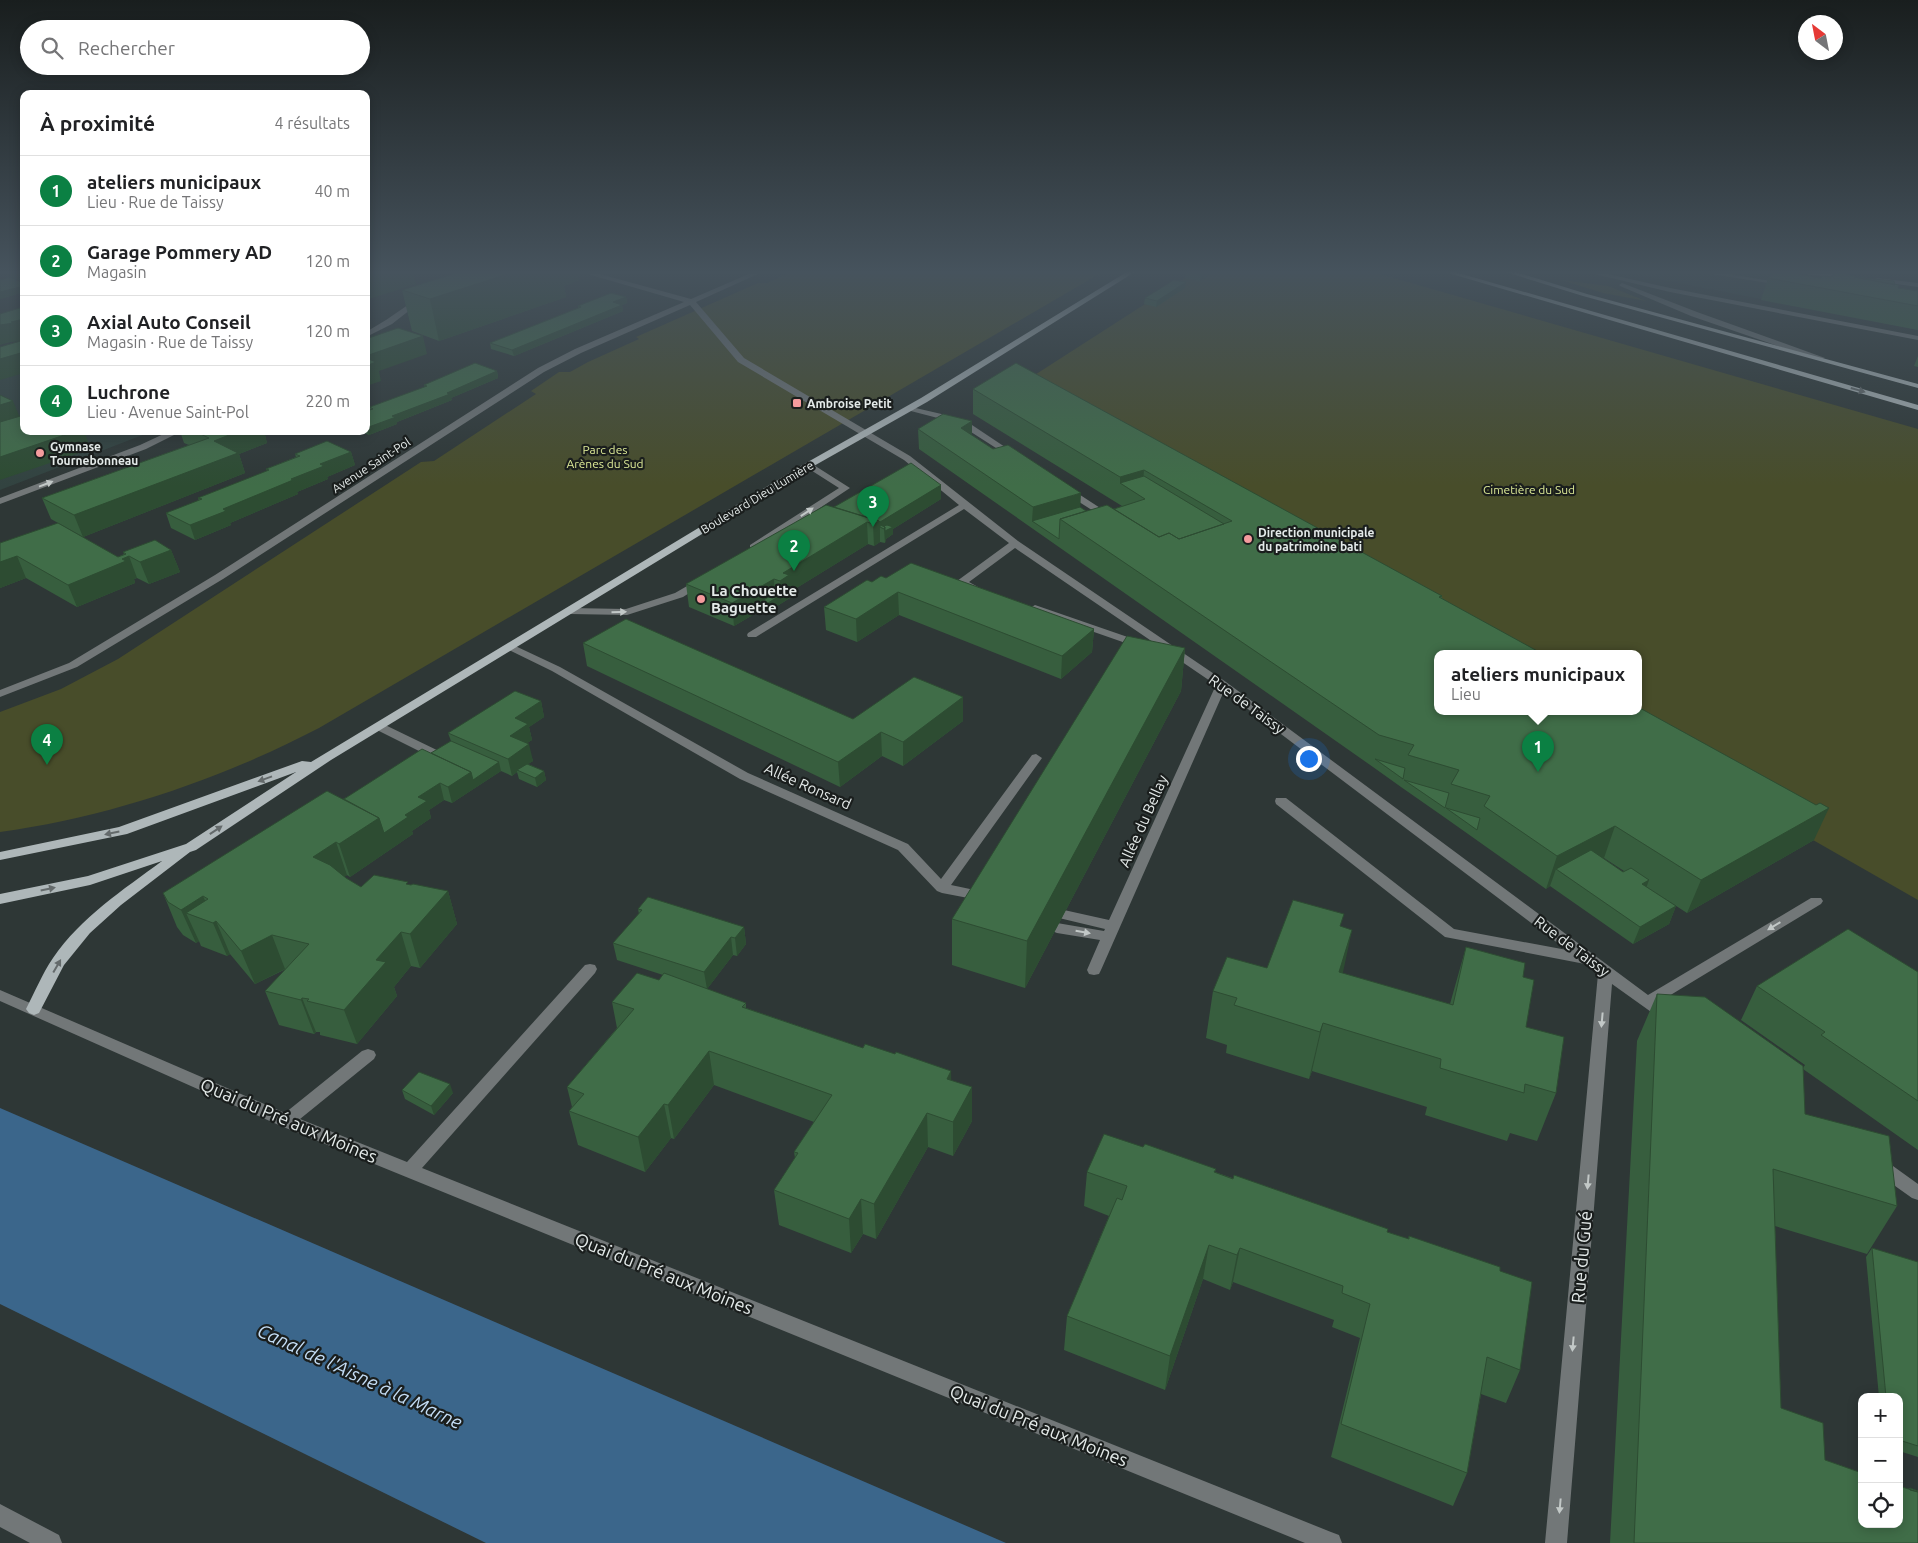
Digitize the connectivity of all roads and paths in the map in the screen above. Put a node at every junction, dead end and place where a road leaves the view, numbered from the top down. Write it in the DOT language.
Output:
graph roads {
  1 [pos="599,342"];
  2 [pos="725,342"];
  3 [pos="1018,342"];
  4 [pos="1690,342"];
  5 [pos="1761,342"];
  6 [pos="1776,342"];
  7 [pos="1821,358"];
  8 [pos="1918,386"];
  9 [pos="910,408"];
  10 [pos="1918,408"];
  11 [pos="865,433"];
  12 [pos="169,435"];
  13 [pos="1018,458"];
  14 [pos="809,465"];
  15 [pos="1059,485"];
  16 [pos="0,501"];
  17 [pos="965,505"];
  18 [pos="1109,517"];
  19 [pos="1015,543"];
  20 [pos="745,552"];
  21 [pos="712,574"];
  22 [pos="980,589"];
  23 [pos="1027,605"];
  24 [pos="570,611"];
  25 [pos="752,635"];
  26 [pos="511,647"];
  27 [pos="1187,660"];
  28 [pos="1222,684"];
  29 [pos="0,694"];
  30 [pos="379,726"];
  31 [pos="327,757"];
  32 [pos="441,757"];
  33 [pos="1036,758"];
  34 [pos="1281,801"];
  35 [pos="191,847"];
  36 [pos="0,856"];
  37 [pos="942,888"];
  38 [pos="0,899"];
  39 [pos="1816,901"];
  40 [pos="989,903"];
  41 [pos="1064,915"];
  42 [pos="1057,928"];
  43 [pos="1111,931"];
  44 [pos="1590,960"];
  45 [pos="590,969"];
  46 [pos="1094,970"];
  47 [pos="1606,972"];
  48 [pos="0,995"];
  49 [pos="1648,1002"];
  50 [pos="34,1009"];
  51 [pos="1680,1024"];
  52 [pos="368,1055"];
  53 [pos="287,1121"];
  54 [pos="1870,1159"];
  55 [pos="410,1170"];
  56 [pos="1918,1193"];
  57 [pos="0,1515"];
  58 [pos="51,1543"];
  59 [pos="1331,1543"];
  60 [pos="1556,1543"];
  1 -- 29 [label="street, Avenue Saint-Pol"];
  2 -- 11 [label="street, Rue de Taissy"];
  3 -- 9 [label="main road, Boulevard Dieu Lumière"];
  4 -- 10 [label="main road, one-way"];
  5 -- 7 [label="main road"];
  6 -- 7 [label="street"];
  7 -- 8 [label="main road"];
  9 -- 11 [label="main road, Boulevard Dieu Lumière"];
  9 -- 13 [label="street"];
  11 -- 14 [label="main road, Boulevard Dieu Lumière"];
  11 -- 17 [label="street, Rue de Taissy"];
  16 -- 12 [label="street, one-way"];
  20 -- 14 [label="street, one-way"];
  14 -- 24 [label="main road, Boulevard Dieu Lumière"];
  15 -- 18 [label="street"];
  17 -- 19 [label="street, Rue de Taissy"];
  17 -- 25 [label="street"];
  19 -- 22 [label="street"];
  19 -- 27 [label="street, Rue de Taissy"];
  24 -- 21 [label="street, one-way"];
  23 -- 27 [label="street"];
  24 -- 26 [label="main road, Boulevard Dieu Lumière"];
  26 -- 30 [label="main road, Boulevard Dieu Lumière"];
  26 -- 37 [label="street, Allée Ronsard"];
  27 -- 28 [label="street, Rue de Taissy"];
  28 -- 43 [label="street, Allée du Bellay"];
  28 -- 44 [label="street, Rue de Taissy"];
  30 -- 31 [label="main road, Boulevard Dieu Lumière"];
  30 -- 32 [label="street"];
  35 -- 31 [label="main road, one-way"];
  31 -- 36 [label="main road, one-way"];
  33 -- 37 [label="street"];
  34 -- 44 [label="street"];
  38 -- 35 [label="main road, one-way"];
  50 -- 35 [label="main road, one-way"];
  37 -- 40 [label="street"];
  39 -- 49 [label="street, one-way"];
  41 -- 43 [label="street"];
  42 -- 43 [label="street, one-way"];
  43 -- 46 [label="street, Allée du Bellay"];
  44 -- 47 [label="street, Rue de Taissy"];
  45 -- 55 [label="street"];
  47 -- 49 [label="street, Rue de Taissy"];
  47 -- 60 [label="street, Rue du Gué, one-way"];
  48 -- 50 [label="street, Quai du Pré aux Moines"];
  49 -- 51 [label="street, Rue de Taissy"];
  50 -- 53 [label="street, Quai du Pré aux Moines"];
  52 -- 53 [label="street"];
  53 -- 55 [label="street, Quai du Pré aux Moines"];
  54 -- 56 [label="street"];
  55 -- 59 [label="street, Quai du Pré aux Moines"];
  57 -- 58 [label="street"];
}
